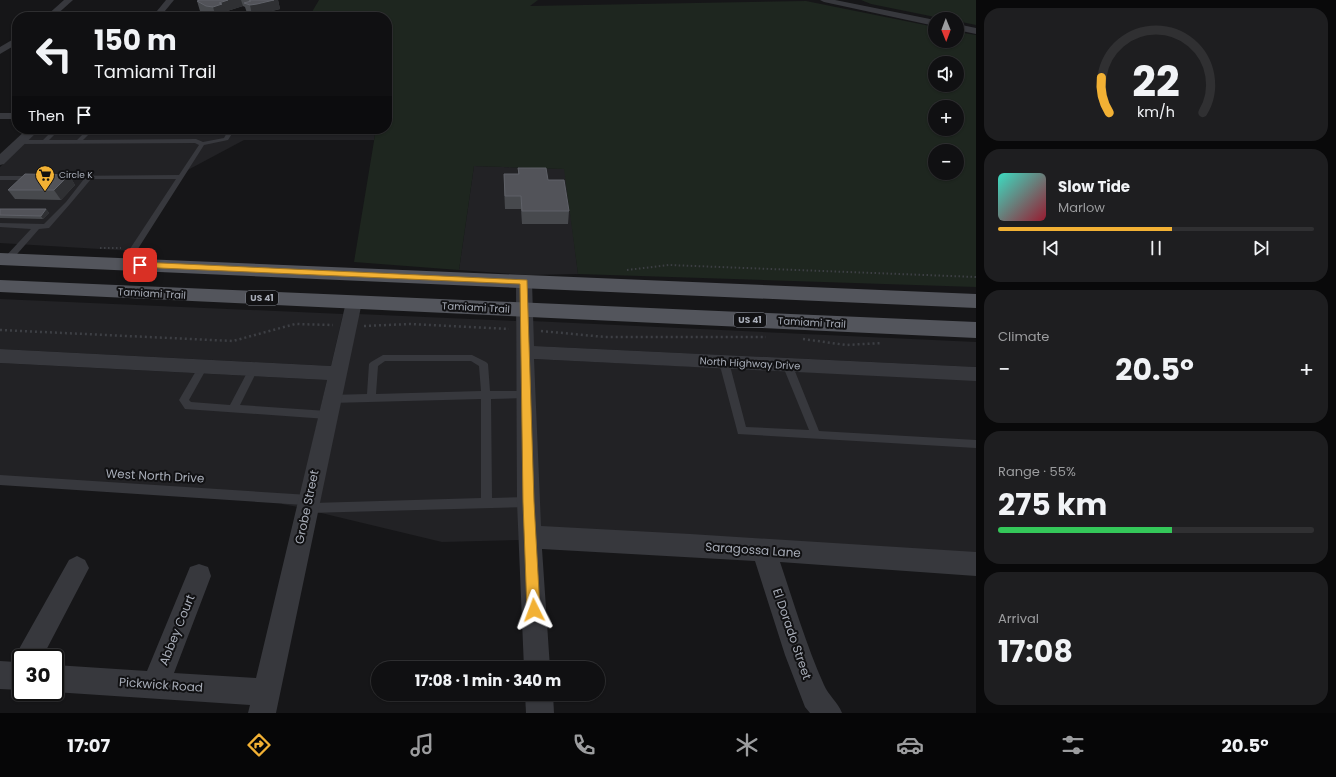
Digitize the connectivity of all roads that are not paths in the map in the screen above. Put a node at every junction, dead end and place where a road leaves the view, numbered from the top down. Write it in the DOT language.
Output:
graph roads {
  1 [pos="69,0"];
  2 [pos="170,0"];
  3 [pos="824,0"];
  4 [pos="843,0"];
  5 [pos="55,12"];
  6 [pos="160,12"];
  7 [pos="928,17"];
  8 [pos="928,22"];
  9 [pos="964,24"];
  10 [pos="976,27"];
  11 [pos="964,28"];
  12 [pos="976,31"];
  13 [pos="12,43"];
  14 [pos="0,51"];
  15 [pos="0,116"];
  16 [pos="12,116"];
  17 [pos="29,134"];
  18 [pos="52,134"];
  19 [pos="86,134"];
  20 [pos="229,134"];
  21 [pos="79,141"];
  22 [pos="21,142"];
  23 [pos="44,142"];
  24 [pos="202,144"];
  25 [pos="0,161"];
  26 [pos="50,177"];
  27 [pos="89,177"];
  28 [pos="181,177"];
  29 [pos="0,178"];
  30 [pos="36,178"];
  31 [pos="0,225"];
  32 [pos="37,227"];
  33 [pos="130,256"];
  34 [pos="4,259"];
  35 [pos="524,282"];
  36 [pos="0,286"];
  37 [pos="976,301"];
  38 [pos="354,302"];
  39 [pos="524,320"];
  40 [pos="976,330"];
  41 [pos="525,352"];
  42 [pos="0,356"];
  43 [pos="724,362"];
  44 [pos="787,364"];
  45 [pos="203,366"];
  46 [pos="253,369"];
  47 [pos="337,373"];
  48 [pos="976,374"];
  49 [pos="525,394"];
  50 [pos="486,395"];
  51 [pos="370,398"];
  52 [pos="329,407"];
  53 [pos="232,409"];
  54 [pos="816,436"];
  55 [pos="976,444"];
  56 [pos="0,480"];
  57 [pos="528,502"];
  58 [pos="309,504"];
  59 [pos="487,504"];
  60 [pos="530,537"];
  61 [pos="764,551"];
  62 [pos="976,564"];
  63 [pos="77,568"];
  64 [pos="199,576"];
  65 [pos="31,649"];
  66 [pos="537,661"];
  67 [pos="64,679"];
  68 [pos="155,685"];
  69 [pos="539,701"];
  70 [pos="264,703"];
  71 [pos="540,713"];
  72 [pos="828,713"];
  1 -- 5 [label="street"];
  2 -- 6 [label="street"];
  3 -- 8 [label="street"];
  4 -- 7 [label="street"];
  9 -- 10 [label="street"];
  11 -- 12 [label="street"];
  13 -- 14 [label="street"];
  15 -- 16 [label="street"];
  17 -- 22 [label="street"];
  18 -- 23 [label="lane"];
  19 -- 21 [label="lane"];
  20 -- 24 [label="lane"];
  21 -- 23 [label="lane"];
  21 -- 24 [label="lane"];
  22 -- 23 [label="lane"];
  22 -- 25 [label="street"];
  24 -- 28 [label="lane"];
  26 -- 27 [label="lane"];
  27 -- 28 [label="lane"];
  27 -- 32 [label="lane"];
  28 -- 33 [label="lane"];
  29 -- 30 [label="lane"];
  31 -- 32 [label="lane"];
  32 -- 34 [label="lane"];
  33 -- 34 [label="main road"];
  33 -- 35 [label="main road"];
  35 -- 37 [label="main road"];
  35 -- 39 [label="street"];
  36 -- 38 [label="main road, Tamiami Trail / US 41"];
  38 -- 39 [label="main road, Tamiami Trail / US 41"];
  38 -- 47 [label="street, Grobe Street"];
  39 -- 40 [label="main road, Tamiami Trail / US 41"];
  39 -- 41 [label="street"];
  41 -- 43 [label="street, North Highway Drive"];
  41 -- 49 [label="street"];
  42 -- 45 [label="street"];
  43 -- 44 [label="street, North Highway Drive"];
  43 -- 54 [label="lane"];
  44 -- 48 [label="street, North Highway Drive"];
  44 -- 54 [label="lane"];
  45 -- 46 [label="street"];
  45 -- 53 [label="lane"];
  46 -- 47 [label="street"];
  46 -- 53 [label="lane"];
  47 -- 52 [label="street, Grobe Street"];
  49 -- 50 [label="lane"];
  49 -- 57 [label="street"];
  50 -- 51 [label="lane"];
  50 -- 51 [label="lane"];
  50 -- 59 [label="lane"];
  51 -- 52 [label="lane"];
  52 -- 53 [label="lane"];
  52 -- 58 [label="street, Grobe Street"];
  54 -- 55 [label="lane"];
  56 -- 58 [label="lane, West North Drive"];
  57 -- 59 [label="lane, West North Drive"];
  57 -- 60 [label="street"];
  58 -- 59 [label="lane, West North Drive"];
  58 -- 70 [label="street, Grobe Street"];
  60 -- 61 [label="street, Saragossa Lane"];
  60 -- 66 [label="street"];
  61 -- 62 [label="street, Saragossa Lane"];
  61 -- 72 [label="street, El Dorado Street"];
  63 -- 65 [label="street"];
  64 -- 68 [label="street, Abbey Court"];
  67 -- 68 [label="street, Pickwick Road"];
  68 -- 70 [label="street, Pickwick Road"];
  69 -- 71 [label="street"];
}
